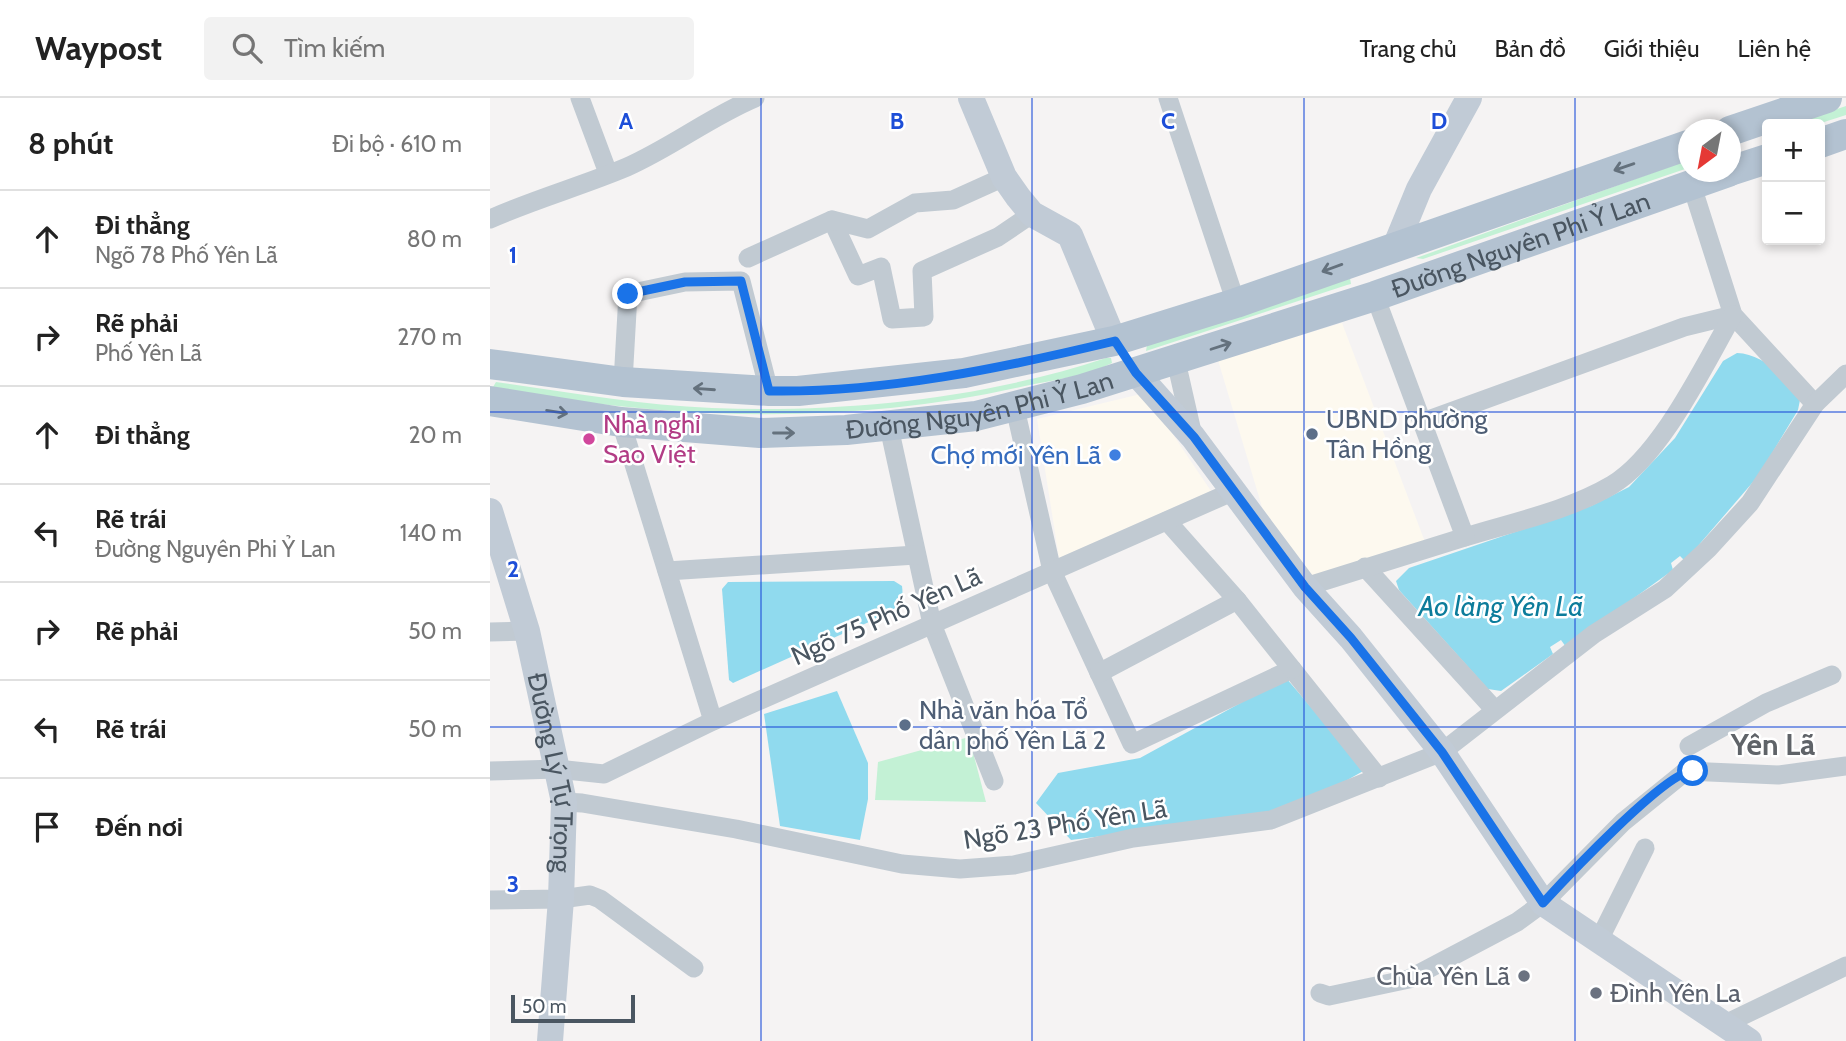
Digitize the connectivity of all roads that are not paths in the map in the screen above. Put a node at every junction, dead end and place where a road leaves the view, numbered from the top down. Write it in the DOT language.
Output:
graph roads {
  1 [pos="580,98"];
  2 [pos="755,98"];
  3 [pos="971,98"];
  4 [pos="1168,98"];
  5 [pos="1469,98"];
  6 [pos="1827,98"];
  7 [pos="715,106"];
  8 [pos="1741,128"];
  9 [pos="1846,134"];
  10 [pos="1825,141"];
  11 [pos="1678,149"];
  12 [pos="1762,161"];
  13 [pos="1741,167"];
  14 [pos="608,173"];
  15 [pos="1004,177"];
  16 [pos="1694,182"];
  17 [pos="1691,183"];
  18 [pos="1032,214"];
  19 [pos="490,219"];
  20 [pos="832,220"];
  21 [pos="1396,245"];
  22 [pos="748,258"];
  23 [pos="1376,296"];
  24 [pos="1236,303"];
  25 [pos="1733,316"];
  26 [pos="1115,341"];
  27 [pos="1175,361"];
  28 [pos="490,364"];
  29 [pos="1136,373"];
  30 [pos="1846,374"];
  31 [pos="622,382"];
  32 [pos="769,391"];
  33 [pos="490,401"];
  34 [pos="1815,404"];
  35 [pos="1015,408"];
  36 [pos="621,422"];
  37 [pos="1423,422"];
  38 [pos="889,427"];
  39 [pos="1194,437"];
  40 [pos="1234,491"];
  41 [pos="490,511"];
  42 [pos="1167,521"];
  43 [pos="1465,537"];
  44 [pos="916,555"];
  45 [pos="1365,566"];
  46 [pos="667,571"];
  47 [pos="1052,571"];
  48 [pos="1305,587"];
  49 [pos="1237,600"];
  50 [pos="932,624"];
  51 [pos="527,631"];
  52 [pos="490,632"];
  53 [pos="1292,669"];
  54 [pos="1099,673"];
  55 [pos="1832,675"];
  56 [pos="1494,709"];
  57 [pos="713,721"];
  58 [pos="1689,746"];
  59 [pos="1442,752"];
  60 [pos="1846,766"];
  61 [pos="557,769"];
  62 [pos="490,771"];
  63 [pos="1379,778"];
  64 [pos="994,781"];
  65 [pos="564,802"];
  66 [pos="1645,848"];
  67 [pos="490,900"];
  68 [pos="561,900"];
  69 [pos="1543,903"];
  70 [pos="1599,940"];
  71 [pos="1846,966"];
  72 [pos="694,968"];
  73 [pos="1320,993"];
  74 [pos="1733,1034"];
  75 [pos="550,1041"];
  1 -- 14 [label="street"];
  2 -- 7 [label="street"];
  3 -- 15 [label="street"];
  4 -- 24 [label="street"];
  5 -- 21 [label="street"];
  6 -- 8 [label="main road"];
  7 -- 14 [label="street"];
  9 -- 10 [label="main road"];
  11 -- 21 [label="main road, Đường Nguyên Phi Ỷ Lan, one-way"];
  12 -- 13 [label="main road, Đường Nguyên Phi Ỷ Lan"];
  14 -- 19 [label="street"];
  15 -- 18 [label="street"];
  15 -- 20 [label="street"];
  16 -- 17 [label="main road, Đường Nguyên Phi Ỷ Lan"];
  17 -- 23 [label="main road, Đường Nguyên Phi Ỷ Lan"];
  17 -- 25 [label="street"];
  18 -- 20 [label="street"];
  18 -- 26 [label="street"];
  20 -- 22 [label="street"];
  21 -- 23 [label="main road"];
  21 -- 24 [label="main road, Đường Nguyên Phi Ỷ Lan, one-way"];
  27 -- 23 [label="main road, Đường Nguyên Phi Ỷ Lan, one-way"];
  23 -- 37 [label="street"];
  24 -- 26 [label="main road, Đường Nguyên Phi Ỷ Lan"];
  25 -- 34 [label="street"];
  25 -- 37 [label="street"];
  25 -- 43 [label="street"];
  26 -- 29 [label="main road"];
  26 -- 32 [label="main road, Đường Nguyên Phi Ỷ Lan"];
  27 -- 29 [label="main road, Đường Nguyên Phi Ỷ Lan"];
  27 -- 39 [label="street"];
  28 -- 31 [label="main road, Đường Nguyên Phi Ỷ Lan"];
  29 -- 35 [label="main road, Đường Nguyên Phi Ỷ Lan"];
  29 -- 39 [label="street"];
  30 -- 34 [label="street, Ngõ 23 Phố Yên Lã"];
  32 -- 31 [label="main road, Đường Nguyên Phi Ỷ Lan, one-way"];
  31 -- 32 [label="street"];
  33 -- 36 [label="main road, Đường Nguyên Phi Ỷ Lan, one-way"];
  34 -- 56 [label="street, Ngõ 23 Phố Yên Lã"];
  35 -- 38 [label="main road, Đường Nguyên Phi Ỷ Lan"];
  35 -- 47 [label="street"];
  36 -- 38 [label="main road, Đường Nguyên Phi Ỷ Lan, one-way"];
  36 -- 46 [label="street"];
  37 -- 43 [label="street"];
  38 -- 44 [label="street"];
  39 -- 40 [label="street"];
  40 -- 42 [label="street, Ngõ 75 Phố Yên Lã"];
  40 -- 48 [label="street"];
  41 -- 51 [label="street, Đường Lý Tự Trọng"];
  42 -- 47 [label="street, Ngõ 75 Phố Yên Lã"];
  42 -- 49 [label="street"];
  43 -- 45 [label="street"];
  44 -- 46 [label="street"];
  44 -- 50 [label="street"];
  45 -- 48 [label="street"];
  45 -- 56 [label="street"];
  46 -- 57 [label="street"];
  47 -- 50 [label="street, Ngõ 75 Phố Yên Lã"];
  47 -- 54 [label="street"];
  48 -- 59 [label="street"];
  49 -- 53 [label="street"];
  49 -- 54 [label="street"];
  50 -- 57 [label="street, Ngõ 75 Phố Yên Lã"];
  50 -- 64 [label="street"];
  51 -- 52 [label="street"];
  51 -- 61 [label="street, Đường Lý Tự Trọng"];
  53 -- 54 [label="street"];
  53 -- 63 [label="street"];
  55 -- 58 [label="street"];
  56 -- 59 [label="street, Ngõ 23 Phố Yên Lã"];
  57 -- 61 [label="street, Ngõ 75 Phố Yên Lã"];
  59 -- 63 [label="street, Ngõ 23 Phố Yên Lã"];
  59 -- 69 [label="street"];
  60 -- 69 [label="street"];
  61 -- 62 [label="street, Ngõ 75 Phố Yên Lã"];
  61 -- 65 [label="street, Đường Lý Tự Trọng"];
  63 -- 65 [label="street, Ngõ 23 Phố Yên Lã"];
  65 -- 68 [label="street, Đường Lý Tự Trọng"];
  66 -- 70 [label="street"];
  67 -- 68 [label="street"];
  68 -- 72 [label="street"];
  68 -- 75 [label="street, Đường Lý Tự Trọng"];
  69 -- 70 [label="street"];
  69 -- 73 [label="street"];
  70 -- 74 [label="street"];
  71 -- 74 [label="street"];
}
